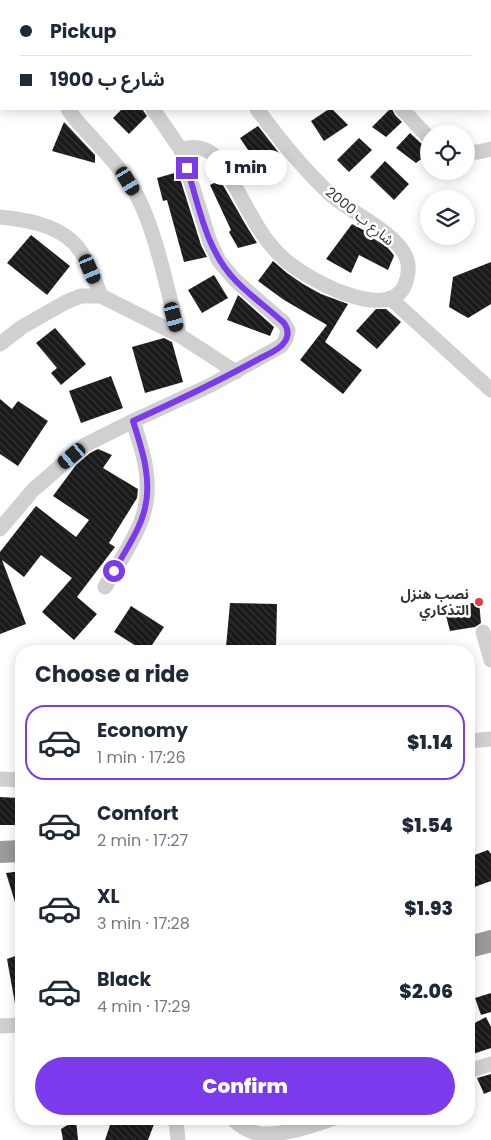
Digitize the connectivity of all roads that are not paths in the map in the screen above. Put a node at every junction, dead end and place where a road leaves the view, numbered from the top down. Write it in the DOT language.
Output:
graph roads {
  1 [pos="69,110"];
  2 [pos="154,110"];
  3 [pos="258,110"];
  4 [pos="403,110"];
  5 [pos="420,129"];
  6 [pos="491,149"];
  7 [pos="181,150"];
  8 [pos="475,152"];
  9 [pos="0,217"];
  10 [pos="101,296"];
  11 [pos="390,298"];
  12 [pos="179,335"];
  13 [pos="0,344"];
  14 [pos="236,372"];
  15 [pos="491,390"];
  16 [pos="133,421"];
  17 [pos="0,529"];
  18 [pos="106,587"];
  19 [pos="482,632"];
  20 [pos="491,660"];
  21 [pos="491,739"];
  22 [pos="475,740"];
  23 [pos="0,780"];
  24 [pos="15,780"];
  25 [pos="15,851"];
  26 [pos="0,852"];
  27 [pos="491,941"];
  28 [pos="475,945"];
  29 [pos="15,1025"];
  30 [pos="0,1026"];
  31 [pos="491,1064"];
  32 [pos="475,1069"];
  33 [pos="177,1125"];
  34 [pos="241,1125"];
  35 [pos="315,1125"];
  36 [pos="178,1140"];
  1 -- 12 [label="street"];
  2 -- 7 [label="street"];
  3 -- 11 [label="street, شارع ب 2000"];
  4 -- 5 [label="street"];
  6 -- 8 [label="street"];
  7 -- 11 [label="street"];
  7 -- 14 [label="street"];
  9 -- 10 [label="street"];
  10 -- 12 [label="street"];
  10 -- 13 [label="street"];
  11 -- 15 [label="street"];
  12 -- 14 [label="street"];
  14 -- 16 [label="street"];
  16 -- 17 [label="street"];
  16 -- 18 [label="street"];
  19 -- 20 [label="street"];
  21 -- 22 [label="street"];
  23 -- 24 [label="street"];
  25 -- 26 [label="highway"];
  27 -- 28 [label="highway"];
  29 -- 30 [label="street"];
  31 -- 32 [label="street"];
  33 -- 36 [label="street"];
  34 -- 35 [label="street"];
}
